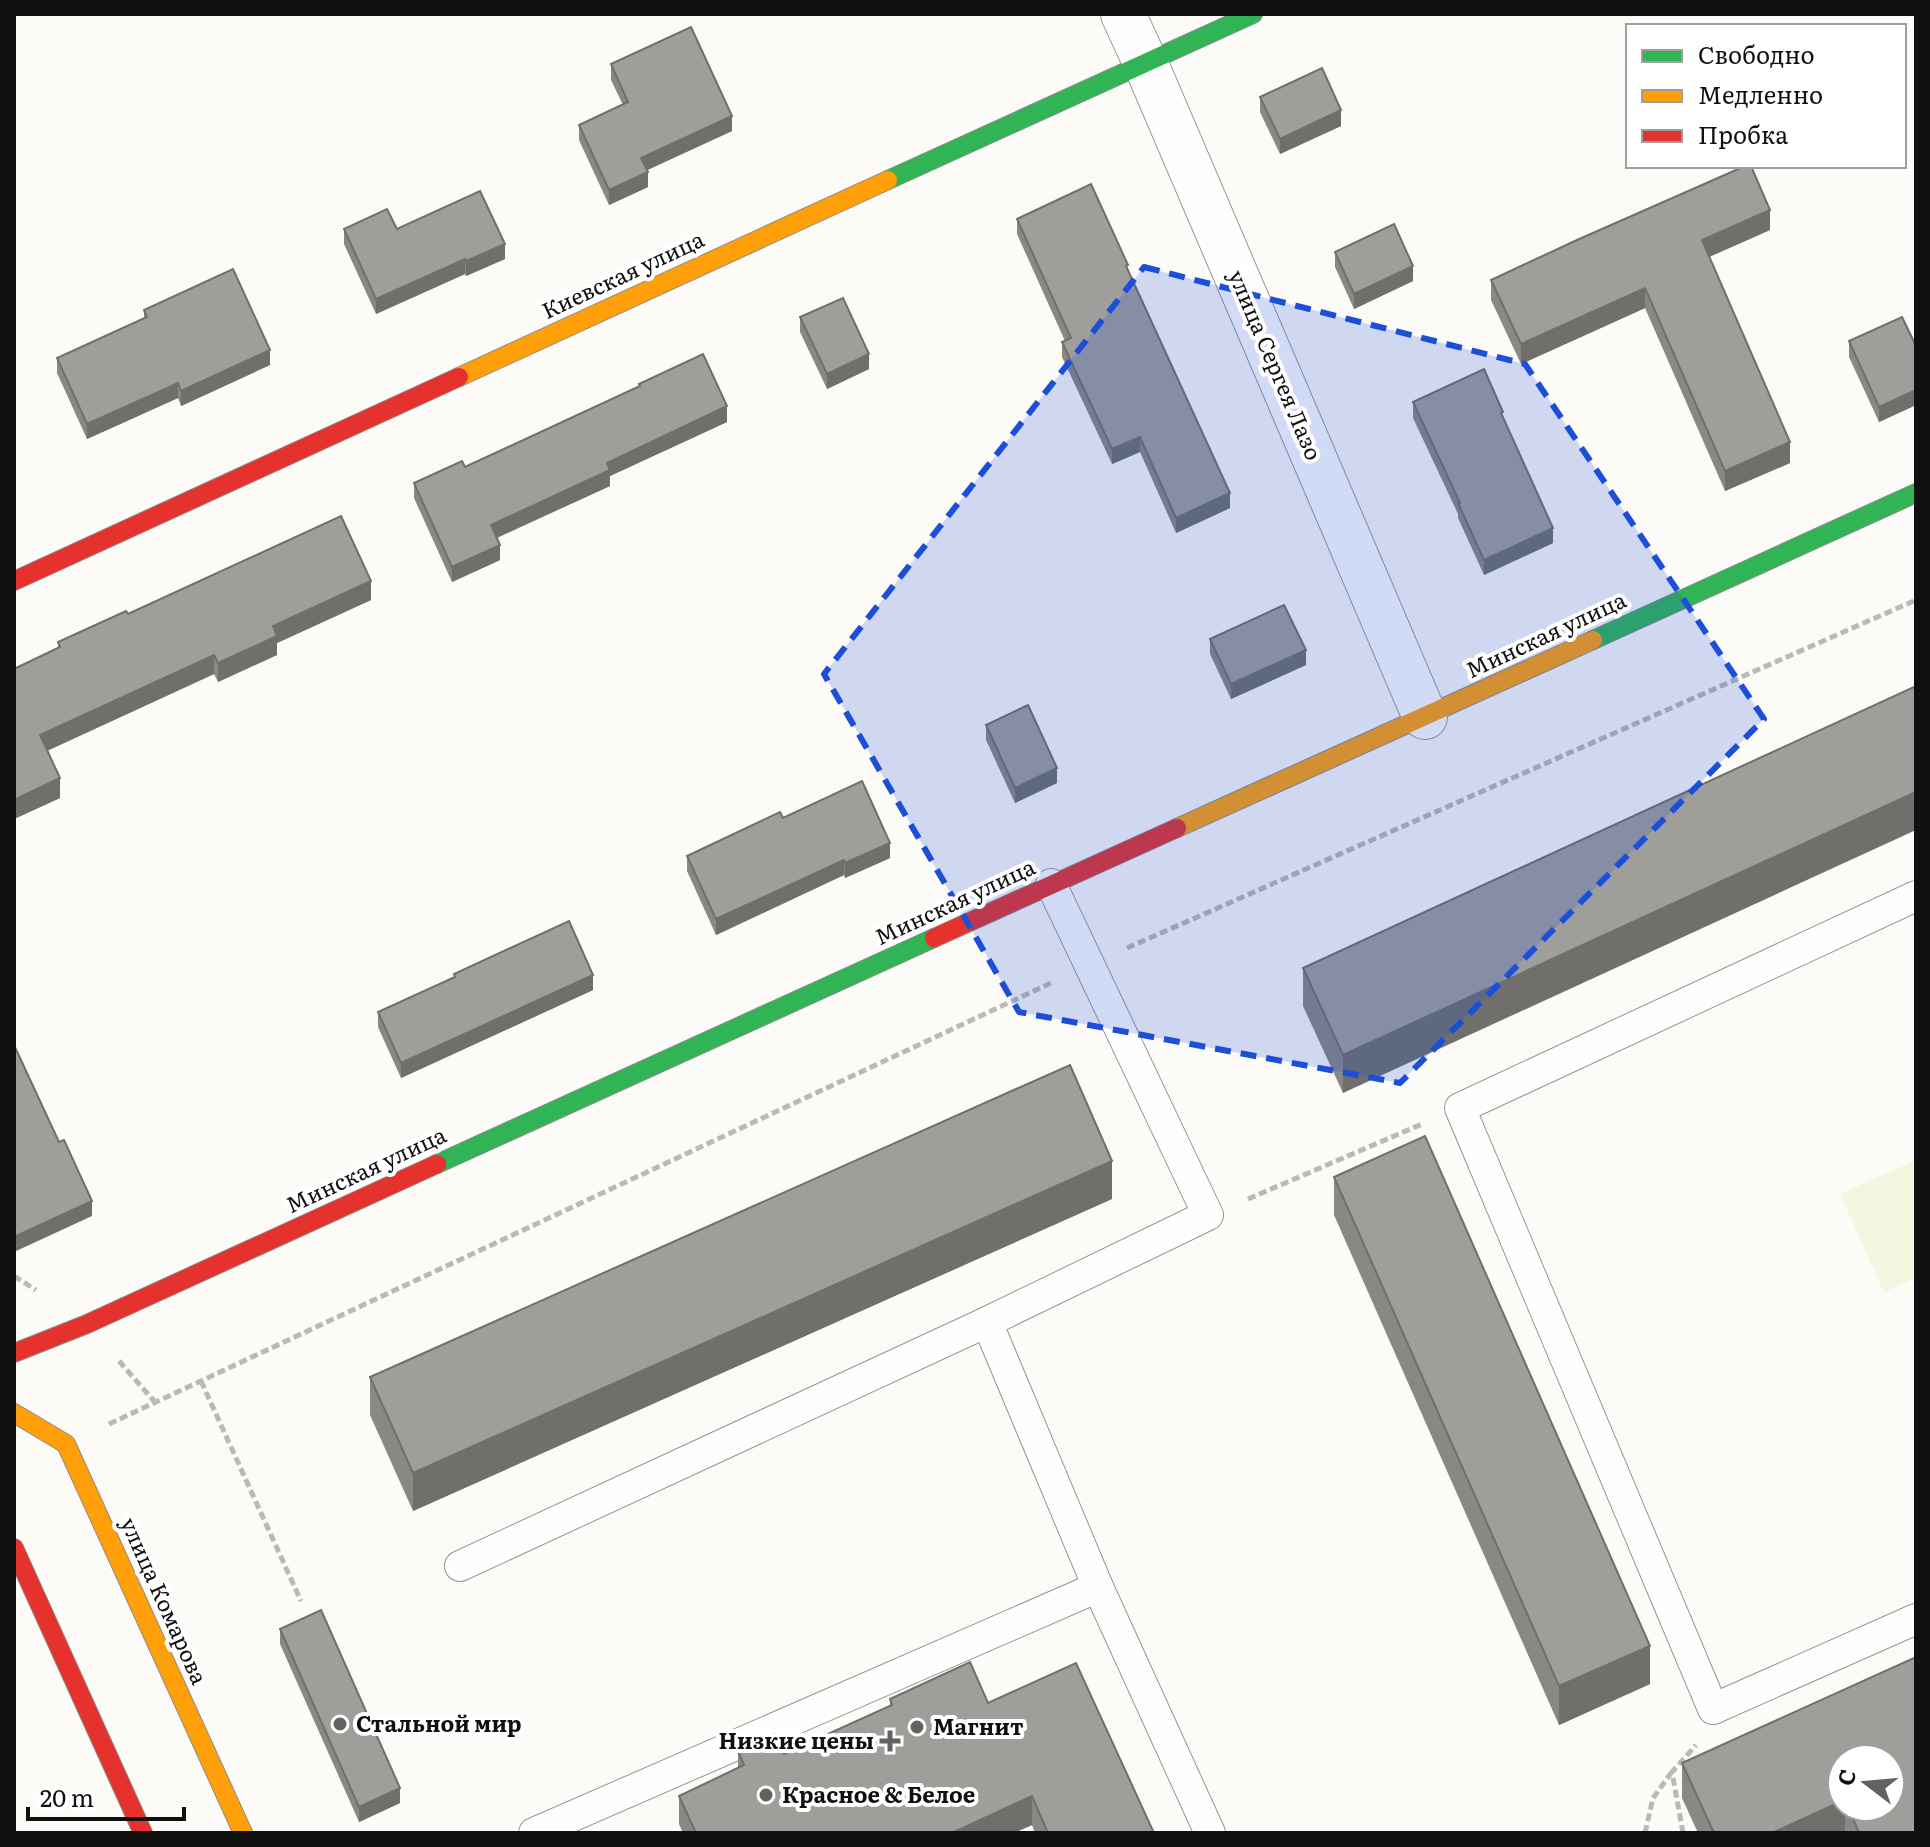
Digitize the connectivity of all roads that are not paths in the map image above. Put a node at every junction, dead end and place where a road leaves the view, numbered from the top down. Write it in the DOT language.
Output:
graph roads {
  1 [pos="1123,14"];
  2 [pos="1253,14"];
  3 [pos="1145,62"];
  4 [pos="1916,493"];
  5 [pos="14,581"];
  6 [pos="1425,717"];
  7 [pos="1051,884"];
  8 [pos="1916,896"];
  9 [pos="987,1322"];
  10 [pos="14,1353"];
  11 [pos="14,1413"];
  12 [pos="14,1548"];
  13 [pos="460,1566"];
  14 [pos="1098,1587"];
  15 [pos="1916,1619"];
  16 [pos="143,1833"];
  17 [pos="243,1833"];
  18 [pos="534,1833"];
  19 [pos="1210,1833"];
  1 -- 3 [label="street, улица Сергея Лазо"];
  2 -- 3 [label="main road, Киевская улица"];
  3 -- 5 [label="main road, Киевская улица"];
  3 -- 6 [label="street, улица Сергея Лазо"];
  4 -- 6 [label="main road, Минская улица"];
  6 -- 7 [label="main road, Минская улица"];
  7 -- 9 [label="lane"];
  7 -- 10 [label="main road, Минская улица"];
  8 -- 15 [label="lane"];
  9 -- 13 [label="lane"];
  9 -- 14 [label="lane"];
  11 -- 17 [label="main road, улица Комарова"];
  12 -- 16 [label="main road"];
  14 -- 18 [label="lane"];
  14 -- 19 [label="lane"];
}
